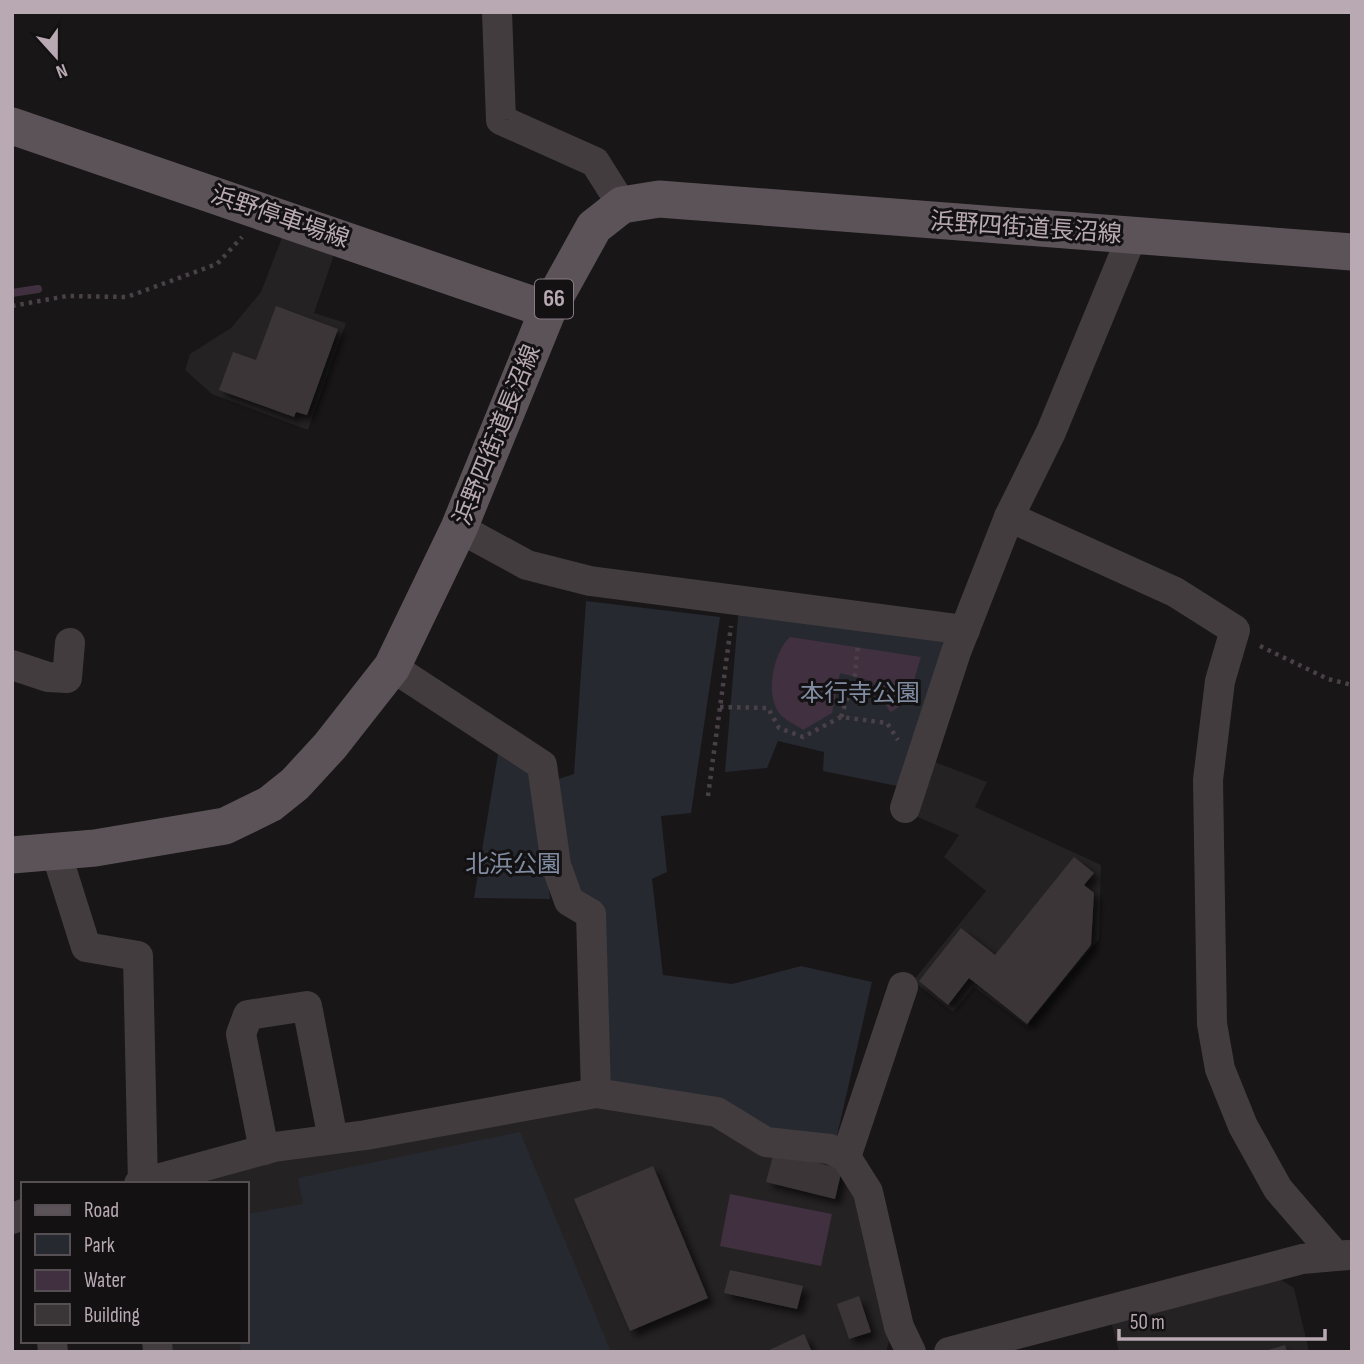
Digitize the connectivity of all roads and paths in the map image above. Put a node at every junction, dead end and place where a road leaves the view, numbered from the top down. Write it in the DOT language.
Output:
graph roads {
  1 [pos="497,12"];
  2 [pos="12,126"];
  3 [pos="622,205"];
  4 [pos="262,211"];
  5 [pos="1132,236"];
  6 [pos="1352,252"];
  7 [pos="12,306"];
  8 [pos="548,310"];
  9 [pos="1009,517"];
  10 [pos="459,528"];
  11 [pos="734,599"];
  12 [pos="965,630"];
  13 [pos="1235,630"];
  14 [pos="71,643"];
  15 [pos="858,646"];
  16 [pos="12,665"];
  17 [pos="392,667"];
  18 [pos="1352,685"];
  19 [pos="720,707"];
  20 [pos="841,717"];
  21 [pos="918,768"];
  22 [pos="708,796"];
  23 [pos="905,808"];
  24 [pos="55,849"];
  25 [pos="12,855"];
  26 [pos="903,987"];
  27 [pos="596,1093"];
  28 [pos="334,1139"];
  29 [pos="264,1150"];
  30 [pos="846,1157"];
  31 [pos="141,1182"];
  32 [pos="148,1182"];
  33 [pos="1343,1255"];
  34 [pos="912,1352"];
  35 [pos="949,1352"];
  1 -- 3 [label="street"];
  2 -- 4 [label="main road, 浜野停車場線"];
  3 -- 5 [label="main road, 浜野四街道長沼線 / 66"];
  3 -- 8 [label="main road, 浜野四街道長沼線 / 66"];
  4 -- 7 [label="path"];
  4 -- 8 [label="main road, 浜野停車場線"];
  5 -- 6 [label="main road, 浜野四街道長沼線 / 66"];
  5 -- 9 [label="street"];
  8 -- 10 [label="main road, 浜野四街道長沼線 / 66"];
  9 -- 12 [label="street"];
  9 -- 13 [label="street"];
  10 -- 11 [label="street"];
  10 -- 17 [label="main road, 浜野四街道長沼線 / 66"];
  11 -- 12 [label="street"];
  11 -- 19 [label="path"];
  12 -- 21 [label="street"];
  13 -- 18 [label="path"];
  13 -- 33 [label="street"];
  14 -- 16 [label="street"];
  15 -- 20 [label="path"];
  17 -- 24 [label="main road, 浜野四街道長沼線 / 66"];
  17 -- 27 [label="street"];
  19 -- 20 [label="path"];
  19 -- 22 [label="path"];
  20 -- 21 [label="path"];
  21 -- 23 [label="street"];
  24 -- 25 [label="main road, 浜野四街道長沼線 / 66"];
  24 -- 31 [label="street"];
  26 -- 30 [label="street"];
  27 -- 28 [label="street"];
  27 -- 30 [label="street"];
  28 -- 29 [label="street"];
  28 -- 29 [label="street"];
  29 -- 32 [label="street"];
  30 -- 34 [label="street"];
  33 -- 35 [label="street"];
}
